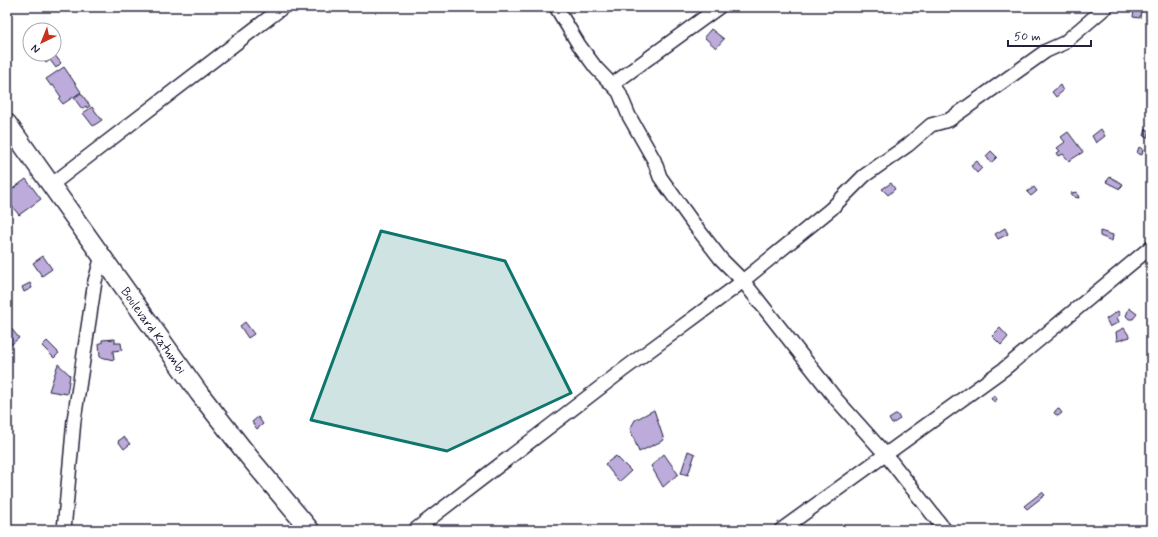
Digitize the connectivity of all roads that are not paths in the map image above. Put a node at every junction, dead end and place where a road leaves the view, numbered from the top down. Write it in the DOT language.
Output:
graph roads {
  1 [pos="283,7"];
  2 [pos="556,7"];
  3 [pos="719,7"];
  4 [pos="1106,7"];
  5 [pos="613,84"];
  6 [pos="8,128"];
  7 [pos="51,185"];
  8 [pos="1151,247"];
  9 [pos="102,256"];
  10 [pos="743,281"];
  11 [pos="886,456"];
  12 [pos="64,530"];
  13 [pos="310,530"];
  14 [pos="416,530"];
  15 [pos="781,530"];
  16 [pos="945,530"];
  1 -- 7 [label="street"];
  2 -- 5 [label="street"];
  3 -- 5 [label="street"];
  4 -- 10 [label="street"];
  5 -- 10 [label="street"];
  6 -- 7 [label="street, Boulevard Katumbi"];
  7 -- 9 [label="street, Boulevard Katumbi"];
  8 -- 11 [label="street"];
  9 -- 12 [label="street"];
  9 -- 13 [label="street, Boulevard Katumbi"];
  10 -- 11 [label="street"];
  10 -- 14 [label="street"];
  11 -- 15 [label="street"];
  11 -- 16 [label="street"];
}
